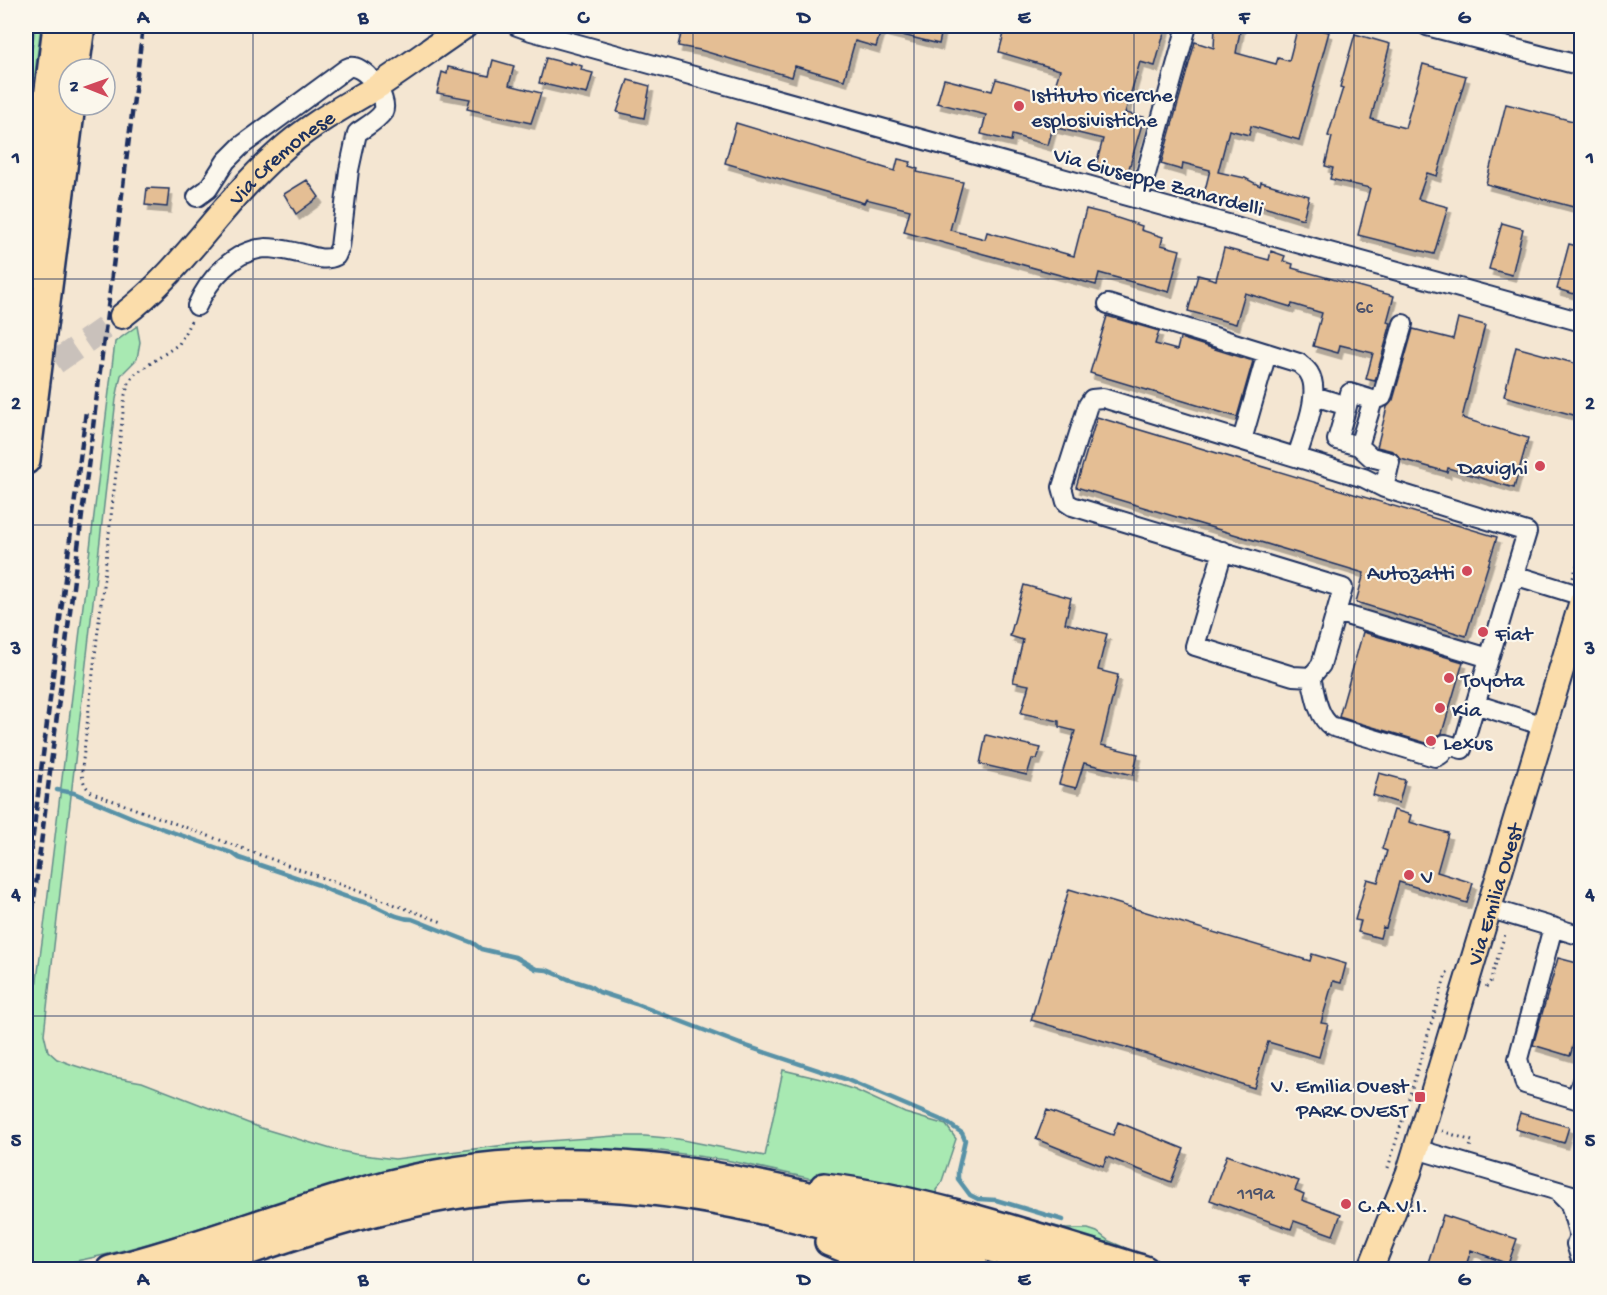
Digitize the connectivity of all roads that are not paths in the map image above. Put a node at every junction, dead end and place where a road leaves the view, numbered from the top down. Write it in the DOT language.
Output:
graph roads {
  1 [pos="57,26"];
  2 [pos="81,26"];
  3 [pos="465,26"];
  4 [pos="516,26"];
  5 [pos="1187,26"];
  6 [pos="1426,26"];
  7 [pos="77,57"];
  8 [pos="1581,66"];
  9 [pos="376,87"];
  10 [pos="69,117"];
  11 [pos="198,197"];
  12 [pos="1139,199"];
  13 [pos="26,273"];
  14 [pos="1108,304"];
  15 [pos="197,306"];
  16 [pos="122,316"];
  17 [pos="1581,321"];
  18 [pos="1403,324"];
  19 [pos="1268,353"];
  20 [pos="1314,396"];
  21 [pos="1373,400"];
  22 [pos="1347,406"];
  23 [pos="1242,440"];
  24 [pos="1359,446"];
  25 [pos="1297,457"];
  26 [pos="26,460"];
  27 [pos="1384,488"];
  28 [pos="1223,551"];
  29 [pos="1514,575"];
  30 [pos="1580,608"];
  31 [pos="1336,612"];
  32 [pos="1490,657"];
  33 [pos="1311,676"];
  34 [pos="1475,704"];
  35 [pos="1544,726"];
  36 [pos="1499,911"];
  37 [pos="1553,927"];
  38 [pos="1581,936"];
  39 [pos="1581,1081"];
  40 [pos="1416,1149"];
  41 [pos="604,1162"];
  42 [pos="1409,1172"];
  43 [pos="565,1185"];
  44 [pos="1557,1191"];
  45 [pos="1581,1198"];
  46 [pos="1580,1230"];
  47 [pos="1581,1263"];
  48 [pos="110,1269"];
  49 [pos="193,1269"];
  50 [pos="899,1269"];
  51 [pos="976,1269"];
  52 [pos="1063,1269"];
  53 [pos="1145,1269"];
  54 [pos="1370,1269"];
  55 [pos="1388,1269"];
  1 -- 13 [label="highway"];
  2 -- 7 [label="highway"];
  3 -- 9 [label="main road, Via Cremonese"];
  4 -- 12 [label="street, Via Giuseppe Zanardelli"];
  5 -- 12 [label="street"];
  6 -- 8 [label="street"];
  9 -- 11 [label="street"];
  9 -- 15 [label="street"];
  9 -- 16 [label="main road, Via Cremonese"];
  10 -- 26 [label="highway"];
  12 -- 17 [label="street, Via Giuseppe Zanardelli"];
  14 -- 19 [label="street"];
  18 -- 21 [label="street"];
  19 -- 20 [label="street"];
  19 -- 23 [label="street"];
  20 -- 22 [label="street"];
  20 -- 25 [label="street"];
  21 -- 22 [label="street"];
  21 -- 24 [label="street"];
  22 -- 24 [label="street"];
  23 -- 25 [label="street"];
  23 -- 28 [label="street"];
  24 -- 27 [label="street"];
  25 -- 27 [label="street"];
  27 -- 29 [label="street"];
  28 -- 31 [label="street"];
  28 -- 33 [label="street"];
  29 -- 30 [label="street"];
  29 -- 32 [label="street"];
  30 -- 35 [label="main road, Via Emilia Ovest"];
  31 -- 32 [label="street"];
  31 -- 33 [label="street"];
  32 -- 34 [label="street"];
  33 -- 34 [label="street"];
  34 -- 35 [label="street"];
  35 -- 36 [label="main road, Via Emilia Ovest"];
  36 -- 37 [label="street"];
  36 -- 40 [label="main road, Via Emilia Ovest"];
  37 -- 38 [label="street"];
  37 -- 39 [label="street"];
  40 -- 42 [label="main road, Via Emilia Ovest"];
  40 -- 44 [label="street"];
  41 -- 48 [label="highway"];
  41 -- 52 [label="highway"];
  41 -- 53 [label="highway"];
  42 -- 54 [label="main road, Via Emilia Ovest"];
  42 -- 55 [label="main road, Via Emilia Ovest"];
  43 -- 49 [label="highway"];
  43 -- 50 [label="highway"];
  43 -- 51 [label="highway"];
  44 -- 45 [label="street"];
  44 -- 46 [label="street"];
  46 -- 47 [label="street"];
}
